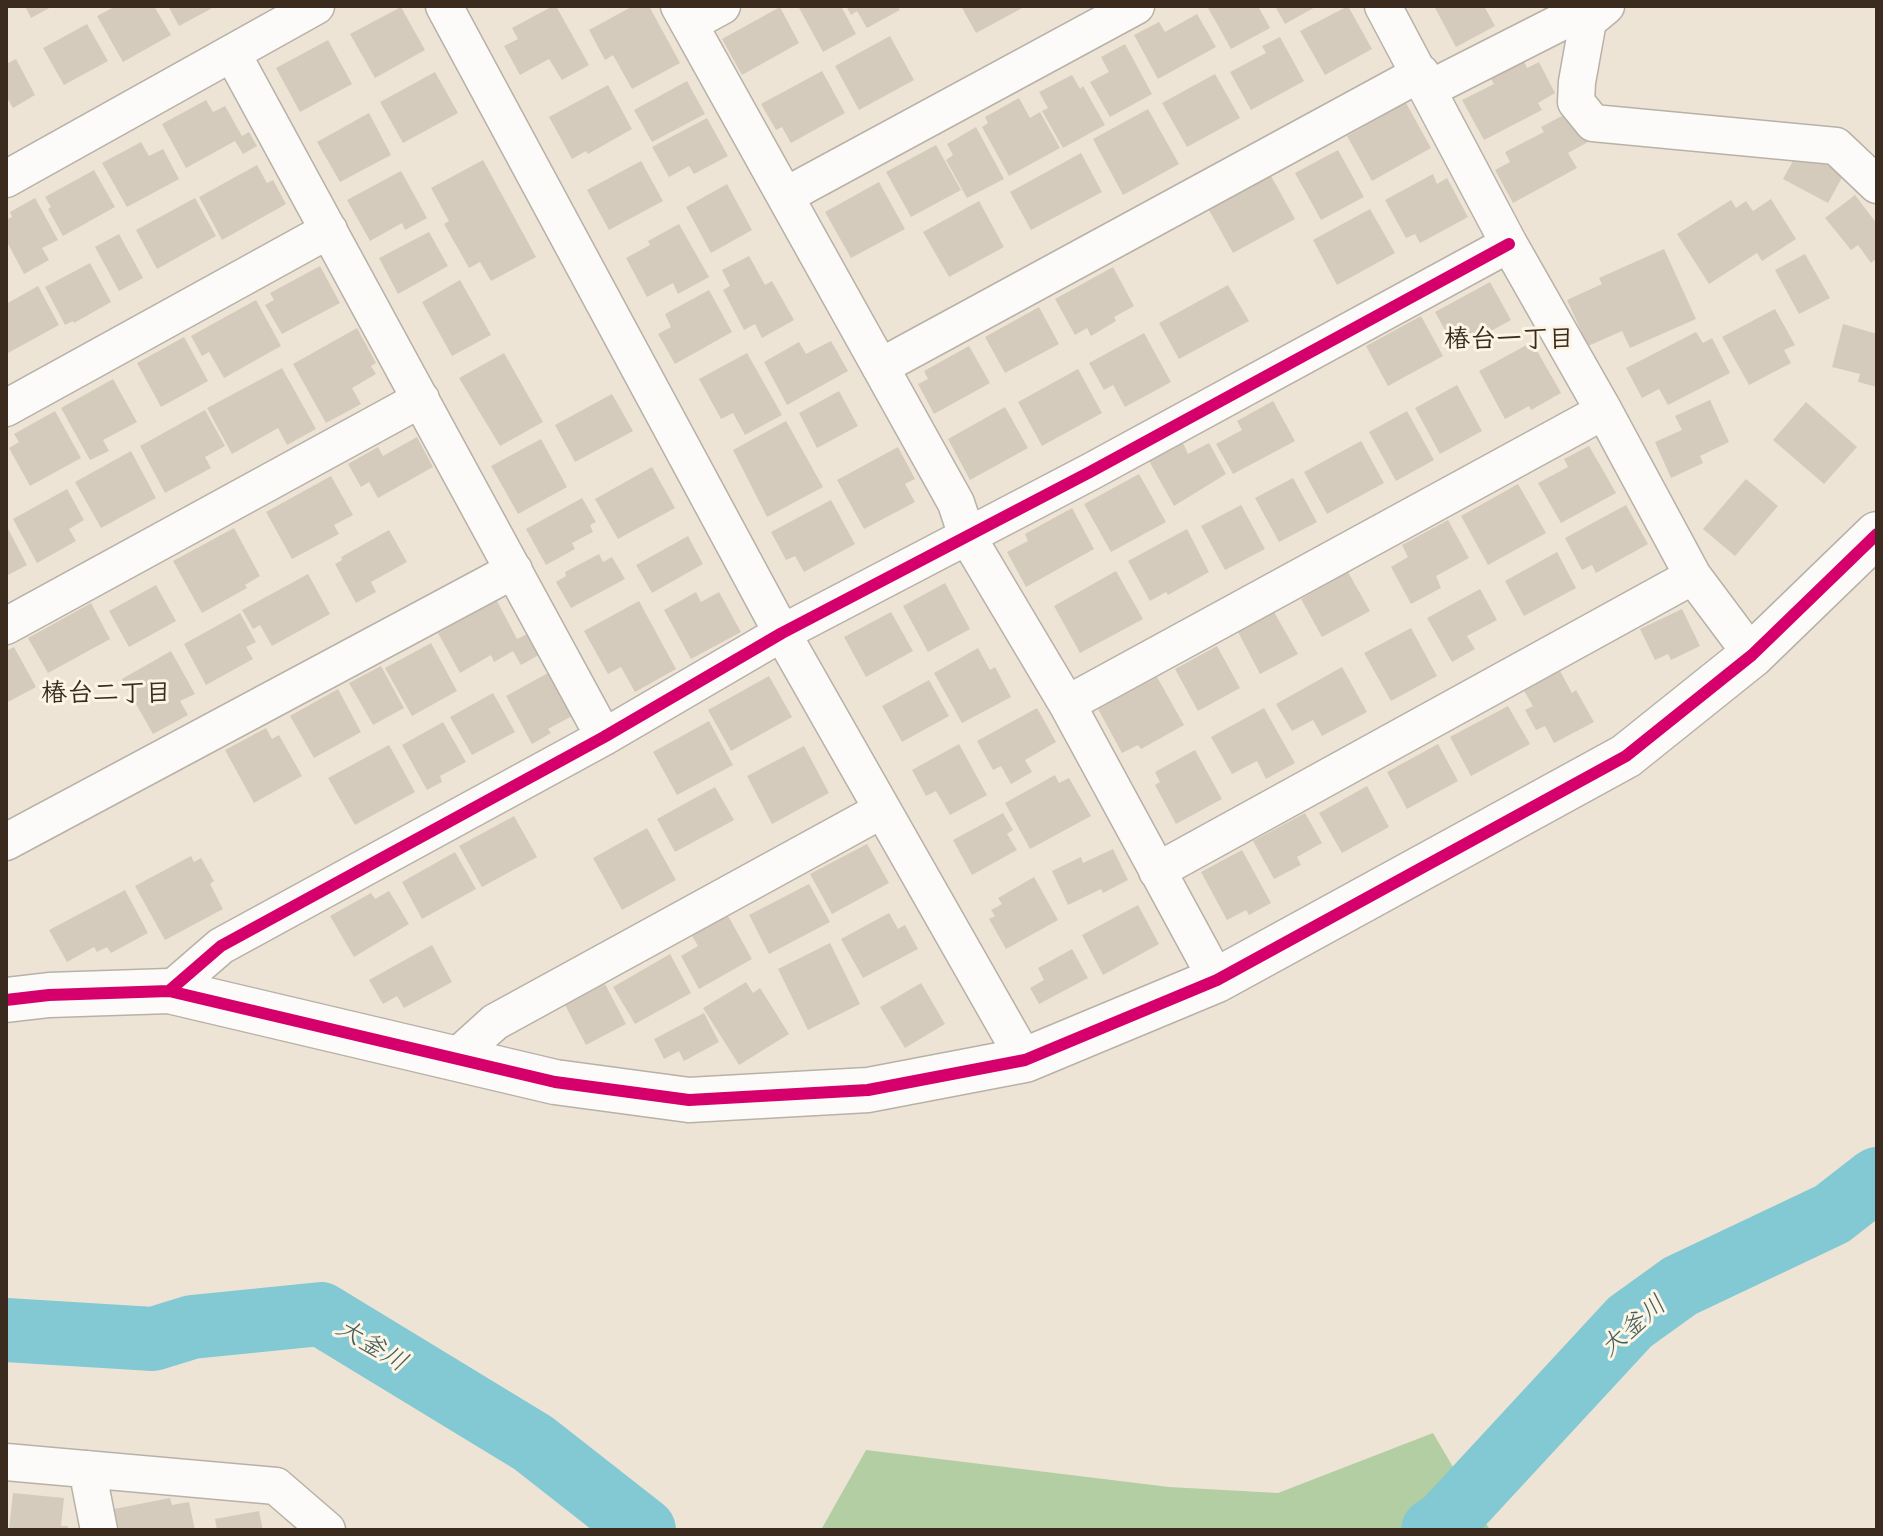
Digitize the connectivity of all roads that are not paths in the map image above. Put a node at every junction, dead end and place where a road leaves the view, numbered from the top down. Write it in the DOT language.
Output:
graph roads {
  1 [pos="316,6"];
  2 [pos="444,6"];
  3 [pos="722,6"];
  4 [pos="1136,6"];
  5 [pos="1383,6"];
  6 [pos="1597,13"];
  7 [pos="684,15"];
  8 [pos="232,53"];
  9 [pos="1425,81"];
  10 [pos="6,179"];
  11 [pos="1877,185"];
  12 [pos="785,196"];
  13 [pos="329,230"];
  14 [pos="1509,244"];
  15 [pos="880,367"];
  16 [pos="421,399"];
  17 [pos="6,408"];
  18 [pos="1604,411"];
  19 [pos="1877,534"];
  20 [pos="967,536"];
  21 [pos="514,570"];
  22 [pos="1693,576"];
  23 [pos="6,626"];
  24 [pos="782,633"];
  25 [pos="1752,655"];
  26 [pos="1067,704"];
  27 [pos="604,737"];
  28 [pos="882,810"];
  29 [pos="6,842"];
  30 [pos="1157,871"];
  31 [pos="1217,980"];
  32 [pos="169,991"];
  33 [pos="6,1000"];
  34 [pos="454,1059"];
  35 [pos="1025,1060"];
  36 [pos="6,1462"];
  37 [pos="87,1469"];
  38 [pos="99,1530"];
  39 [pos="327,1530"];
  1 -- 8 [label="street"];
  2 -- 24 [label="street"];
  3 -- 7 [label="street"];
  4 -- 12 [label="street"];
  5 -- 9 [label="street"];
  6 -- 9 [label="street"];
  6 -- 11 [label="street"];
  7 -- 12 [label="street"];
  8 -- 10 [label="street"];
  8 -- 13 [label="street"];
  9 -- 14 [label="street"];
  9 -- 15 [label="street"];
  12 -- 15 [label="street"];
  13 -- 16 [label="street"];
  13 -- 17 [label="street"];
  14 -- 18 [label="street"];
  14 -- 20 [label="street"];
  15 -- 20 [label="street"];
  16 -- 21 [label="street"];
  16 -- 23 [label="street"];
  18 -- 22 [label="street"];
  18 -- 26 [label="street"];
  19 -- 25 [label="street"];
  20 -- 24 [label="street"];
  20 -- 26 [label="street"];
  21 -- 27 [label="street"];
  21 -- 29 [label="street"];
  22 -- 25 [label="street"];
  22 -- 30 [label="street"];
  24 -- 27 [label="street"];
  24 -- 28 [label="street"];
  25 -- 31 [label="street"];
  26 -- 30 [label="street"];
  27 -- 32 [label="street"];
  28 -- 34 [label="street"];
  28 -- 35 [label="street"];
  30 -- 31 [label="street"];
  31 -- 35 [label="street"];
  32 -- 33 [label="street"];
  32 -- 34 [label="street"];
  34 -- 35 [label="street"];
  36 -- 37 [label="street"];
  37 -- 38 [label="street"];
  37 -- 39 [label="street"];
}
